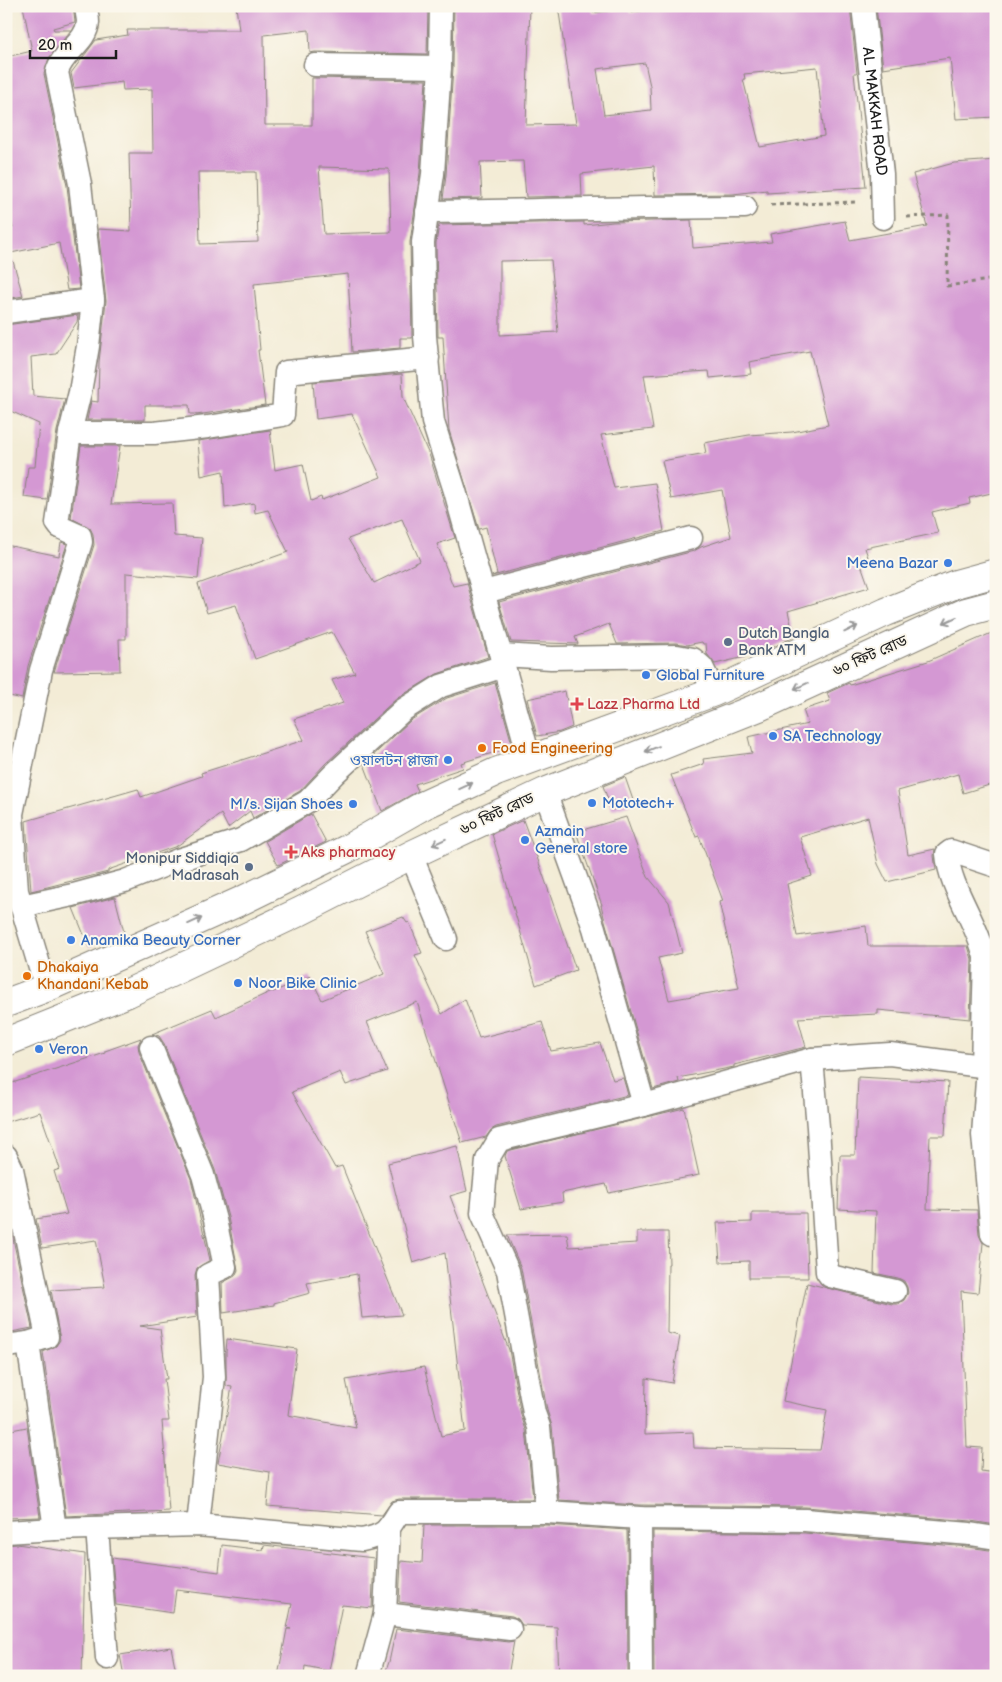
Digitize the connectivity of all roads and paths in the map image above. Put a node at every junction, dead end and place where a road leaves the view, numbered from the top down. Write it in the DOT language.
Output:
graph roads {
  1 [pos="86,6"];
  2 [pos="441,6"];
  3 [pos="864,6"];
  4 [pos="315,65"];
  5 [pos="440,67"];
  6 [pos="745,207"];
  7 [pos="882,209"];
  8 [pos="427,212"];
  9 [pos="996,279"];
  10 [pos="93,300"];
  11 [pos="6,312"];
  12 [pos="428,358"];
  13 [pos="70,433"];
  14 [pos="691,538"];
  15 [pos="996,573"];
  16 [pos="484,592"];
  17 [pos="996,604"];
  18 [pos="503,661"];
  19 [pos="748,676"];
  20 [pos="714,692"];
  21 [pos="759,707"];
  22 [pos="530,760"];
  23 [pos="545,792"];
  24 [pos="411,855"];
  25 [pos="996,866"];
  26 [pos="21,906"];
  27 [pos="446,939"];
  28 [pos="46,988"];
  29 [pos="6,1003"];
  30 [pos="6,1042"];
  31 [pos="150,1047"];
  32 [pos="812,1059"];
  33 [pos="989,1067"];
  34 [pos="644,1105"];
  35 [pos="6,1156"];
  36 [pos="992,1234"];
  37 [pos="895,1291"];
  38 [pos="17,1345"];
  39 [pos="547,1512"];
  40 [pos="640,1518"];
  41 [pos="198,1525"];
  42 [pos="97,1528"];
  43 [pos="389,1528"];
  44 [pos="55,1529"];
  45 [pos="6,1532"];
  46 [pos="996,1538"];
  47 [pos="385,1614"];
  48 [pos="510,1628"];
  49 [pos="107,1658"];
  50 [pos="368,1676"];
  51 [pos="641,1676"];
  1 -- 10 [label="street"];
  2 -- 5 [label="street"];
  3 -- 7 [label="street, AL MAKKAH ROAD"];
  4 -- 5 [label="street"];
  5 -- 8 [label="street"];
  6 -- 7 [label="path"];
  6 -- 8 [label="street"];
  7 -- 9 [label="path"];
  8 -- 12 [label="street"];
  10 -- 11 [label="street"];
  10 -- 13 [label="street"];
  12 -- 13 [label="street"];
  12 -- 16 [label="street"];
  13 -- 26 [label="street"];
  14 -- 16 [label="street"];
  19 -- 15 [label="street, one-way"];
  16 -- 18 [label="street"];
  17 -- 21 [label="street, ৬০ ফিট রোড, one-way"];
  18 -- 20 [label="street"];
  18 -- 22 [label="street"];
  18 -- 26 [label="street"];
  19 -- 20 [label="street"];
  19 -- 21 [label="street"];
  20 -- 22 [label="street"];
  21 -- 23 [label="street, ৬০ ফিট রোড, one-way"];
  28 -- 22 [label="street, one-way"];
  23 -- 24 [label="street, ৬০ ফিট রোড, one-way"];
  23 -- 34 [label="street"];
  24 -- 27 [label="street"];
  24 -- 30 [label="street, ৬০ ফিট রোড"];
  25 -- 33 [label="street"];
  26 -- 28 [label="street"];
  28 -- 29 [label="street"];
  31 -- 41 [label="street"];
  32 -- 33 [label="street"];
  32 -- 34 [label="street"];
  32 -- 37 [label="street"];
  33 -- 36 [label="street"];
  34 -- 39 [label="street"];
  35 -- 38 [label="street"];
  38 -- 44 [label="street"];
  39 -- 40 [label="street"];
  39 -- 43 [label="street"];
  40 -- 46 [label="street"];
  40 -- 51 [label="street"];
  41 -- 42 [label="street"];
  41 -- 43 [label="street"];
  42 -- 44 [label="street"];
  42 -- 49 [label="street"];
  43 -- 47 [label="street"];
  44 -- 45 [label="street"];
  47 -- 48 [label="street"];
  47 -- 50 [label="street"];
}
